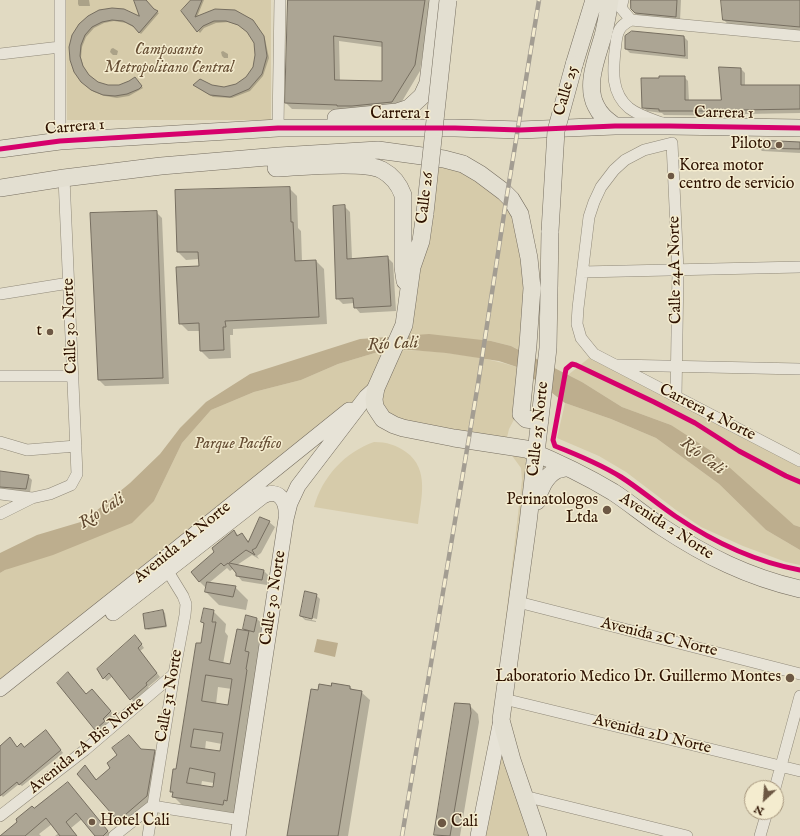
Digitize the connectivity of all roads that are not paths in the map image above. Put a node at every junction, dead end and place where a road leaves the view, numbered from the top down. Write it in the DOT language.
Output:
graph roads {
  1 [pos="60,0"];
  2 [pos="280,0"];
  3 [pos="438,0"];
  4 [pos="448,0"];
  5 [pos="594,0"];
  6 [pos="618,3"];
  7 [pos="630,20"];
  8 [pos="800,36"];
  9 [pos="60,47"];
  10 [pos="0,54"];
  11 [pos="615,126"];
  12 [pos="669,126"];
  13 [pos="278,128"];
  14 [pos="800,128"];
  15 [pos="60,141"];
  16 [pos="0,149"];
  17 [pos="120,171"];
  18 [pos="64,178"];
  19 [pos="0,188"];
  20 [pos="550,231"];
  21 [pos="800,267"];
  22 [pos="678,270"];
  23 [pos="582,272"];
  24 [pos="69,284"];
  25 [pos="0,294"];
  26 [pos="408,302"];
  27 [pos="614,365"];
  28 [pos="676,366"];
  29 [pos="800,369"];
  30 [pos="0,376"];
  31 [pos="73,376"];
  32 [pos="371,393"];
  33 [pos="676,397"];
  34 [pos="540,418"];
  35 [pos="0,442"];
  36 [pos="76,446"];
  37 [pos="537,454"];
  38 [pos="800,461"];
  39 [pos="566,468"];
  40 [pos="0,494"];
  41 [pos="32,498"];
  42 [pos="0,514"];
  43 [pos="286,519"];
  44 [pos="528,524"];
  45 [pos="164,566"];
  46 [pos="800,589"];
  47 [pos="518,602"];
  48 [pos="174,674"];
  49 [pos="800,674"];
  50 [pos="0,689"];
  51 [pos="800,696"];
  52 [pos="504,699"];
  53 [pos="0,700"];
  54 [pos="501,720"];
  55 [pos="781,767"];
  56 [pos="800,771"];
  57 [pos="777,780"];
  58 [pos="524,796"];
  59 [pos="152,806"];
  60 [pos="0,816"];
  61 [pos="241,820"];
  62 [pos="765,820"];
  63 [pos="114,836"];
  64 [pos="148,836"];
  65 [pos="238,836"];
  66 [pos="478,836"];
  67 [pos="538,836"];
  68 [pos="687,836"];
  69 [pos="760,836"];
  1 -- 9 [label="street"];
  2 -- 13 [label="street"];
  3 -- 13 [label="main road"];
  4 -- 26 [label="main road, Calle 26, bridge"];
  5 -- 20 [label="main road, Calle 25, bridge"];
  6 -- 7 [label="street"];
  6 -- 11 [label="main road"];
  7 -- 8 [label="street"];
  7 -- 12 [label="street"];
  9 -- 10 [label="street"];
  9 -- 15 [label="street"];
  11 -- 12 [label="main road, Carrera 1"];
  11 -- 13 [label="main road, Carrera 1"];
  12 -- 14 [label="main road, Carrera 1"];
  13 -- 15 [label="main road, Carrera 1"];
  15 -- 16 [label="main road, Carrera 1"];
  17 -- 18 [label="main road"];
  17 -- 26 [label="main road"];
  17 -- 34 [label="main road"];
  18 -- 19 [label="main road"];
  18 -- 24 [label="street, Calle 30 Norte"];
  20 -- 34 [label="main road, Calle 25 Norte"];
  21 -- 22 [label="street"];
  22 -- 23 [label="street"];
  22 -- 23 [label="street, Calle 24A Norte"];
  22 -- 28 [label="street, Calle 24A Norte"];
  23 -- 27 [label="street"];
  24 -- 25 [label="street"];
  24 -- 31 [label="street, Calle 30 Norte"];
  26 -- 32 [label="main road, Calle 26"];
  27 -- 28 [label="street"];
  27 -- 33 [label="street, Carrera 4 Norte"];
  28 -- 29 [label="street"];
  28 -- 33 [label="street, Calle 24A Norte"];
  30 -- 31 [label="street"];
  31 -- 36 [label="street, Calle 30 Norte"];
  32 -- 37 [label="main road, Avenida 2 Norte"];
  32 -- 43 [label="main road, Calle 30 Norte"];
  32 -- 45 [label="main road, Avenida 2A Norte"];
  33 -- 38 [label="street, Carrera 4 Norte"];
  34 -- 37 [label="main road, Calle 25 Norte"];
  35 -- 36 [label="street"];
  36 -- 41 [label="street, Calle 30 Norte"];
  37 -- 39 [label="main road, Avenida 2 Norte"];
  37 -- 44 [label="main road, Calle 25 Norte"];
  39 -- 44 [label="main road"];
  39 -- 46 [label="main road, Avenida 2 Norte"];
  40 -- 41 [label="street"];
  41 -- 42 [label="street"];
  43 -- 45 [label="main road, Avenida 2A Norte"];
  43 -- 61 [label="main road, Calle 30 Norte"];
  44 -- 47 [label="main road, Calle 25 Norte"];
  45 -- 48 [label="street, Calle 31 Norte"];
  45 -- 50 [label="main road, Avenida 2A Norte"];
  45 -- 53 [label="main road, Avenida 2A Norte"];
  47 -- 49 [label="street, Avenida 2C Norte"];
  47 -- 52 [label="main road, Calle 25 Norte"];
  48 -- 59 [label="street, Calle 31 Norte"];
  48 -- 60 [label="street, Avenida 2A Bis Norte"];
  51 -- 55 [label="street"];
  52 -- 54 [label="main road, Calle 25 Norte"];
  52 -- 55 [label="street, Avenida 2D Norte"];
  54 -- 58 [label="main road, Calle 25 Norte"];
  54 -- 66 [label="main road, Calle 25 Norte"];
  55 -- 56 [label="street, Avenida 2D Norte"];
  55 -- 57 [label="street"];
  58 -- 67 [label="main road, Calle 25 Norte"];
  58 -- 68 [label="street"];
  59 -- 61 [label="street"];
  59 -- 63 [label="street"];
  59 -- 64 [label="street, Calle 31 Norte"];
  61 -- 65 [label="main road, Calle 30 Norte"];
  62 -- 69 [label="street"];
}
